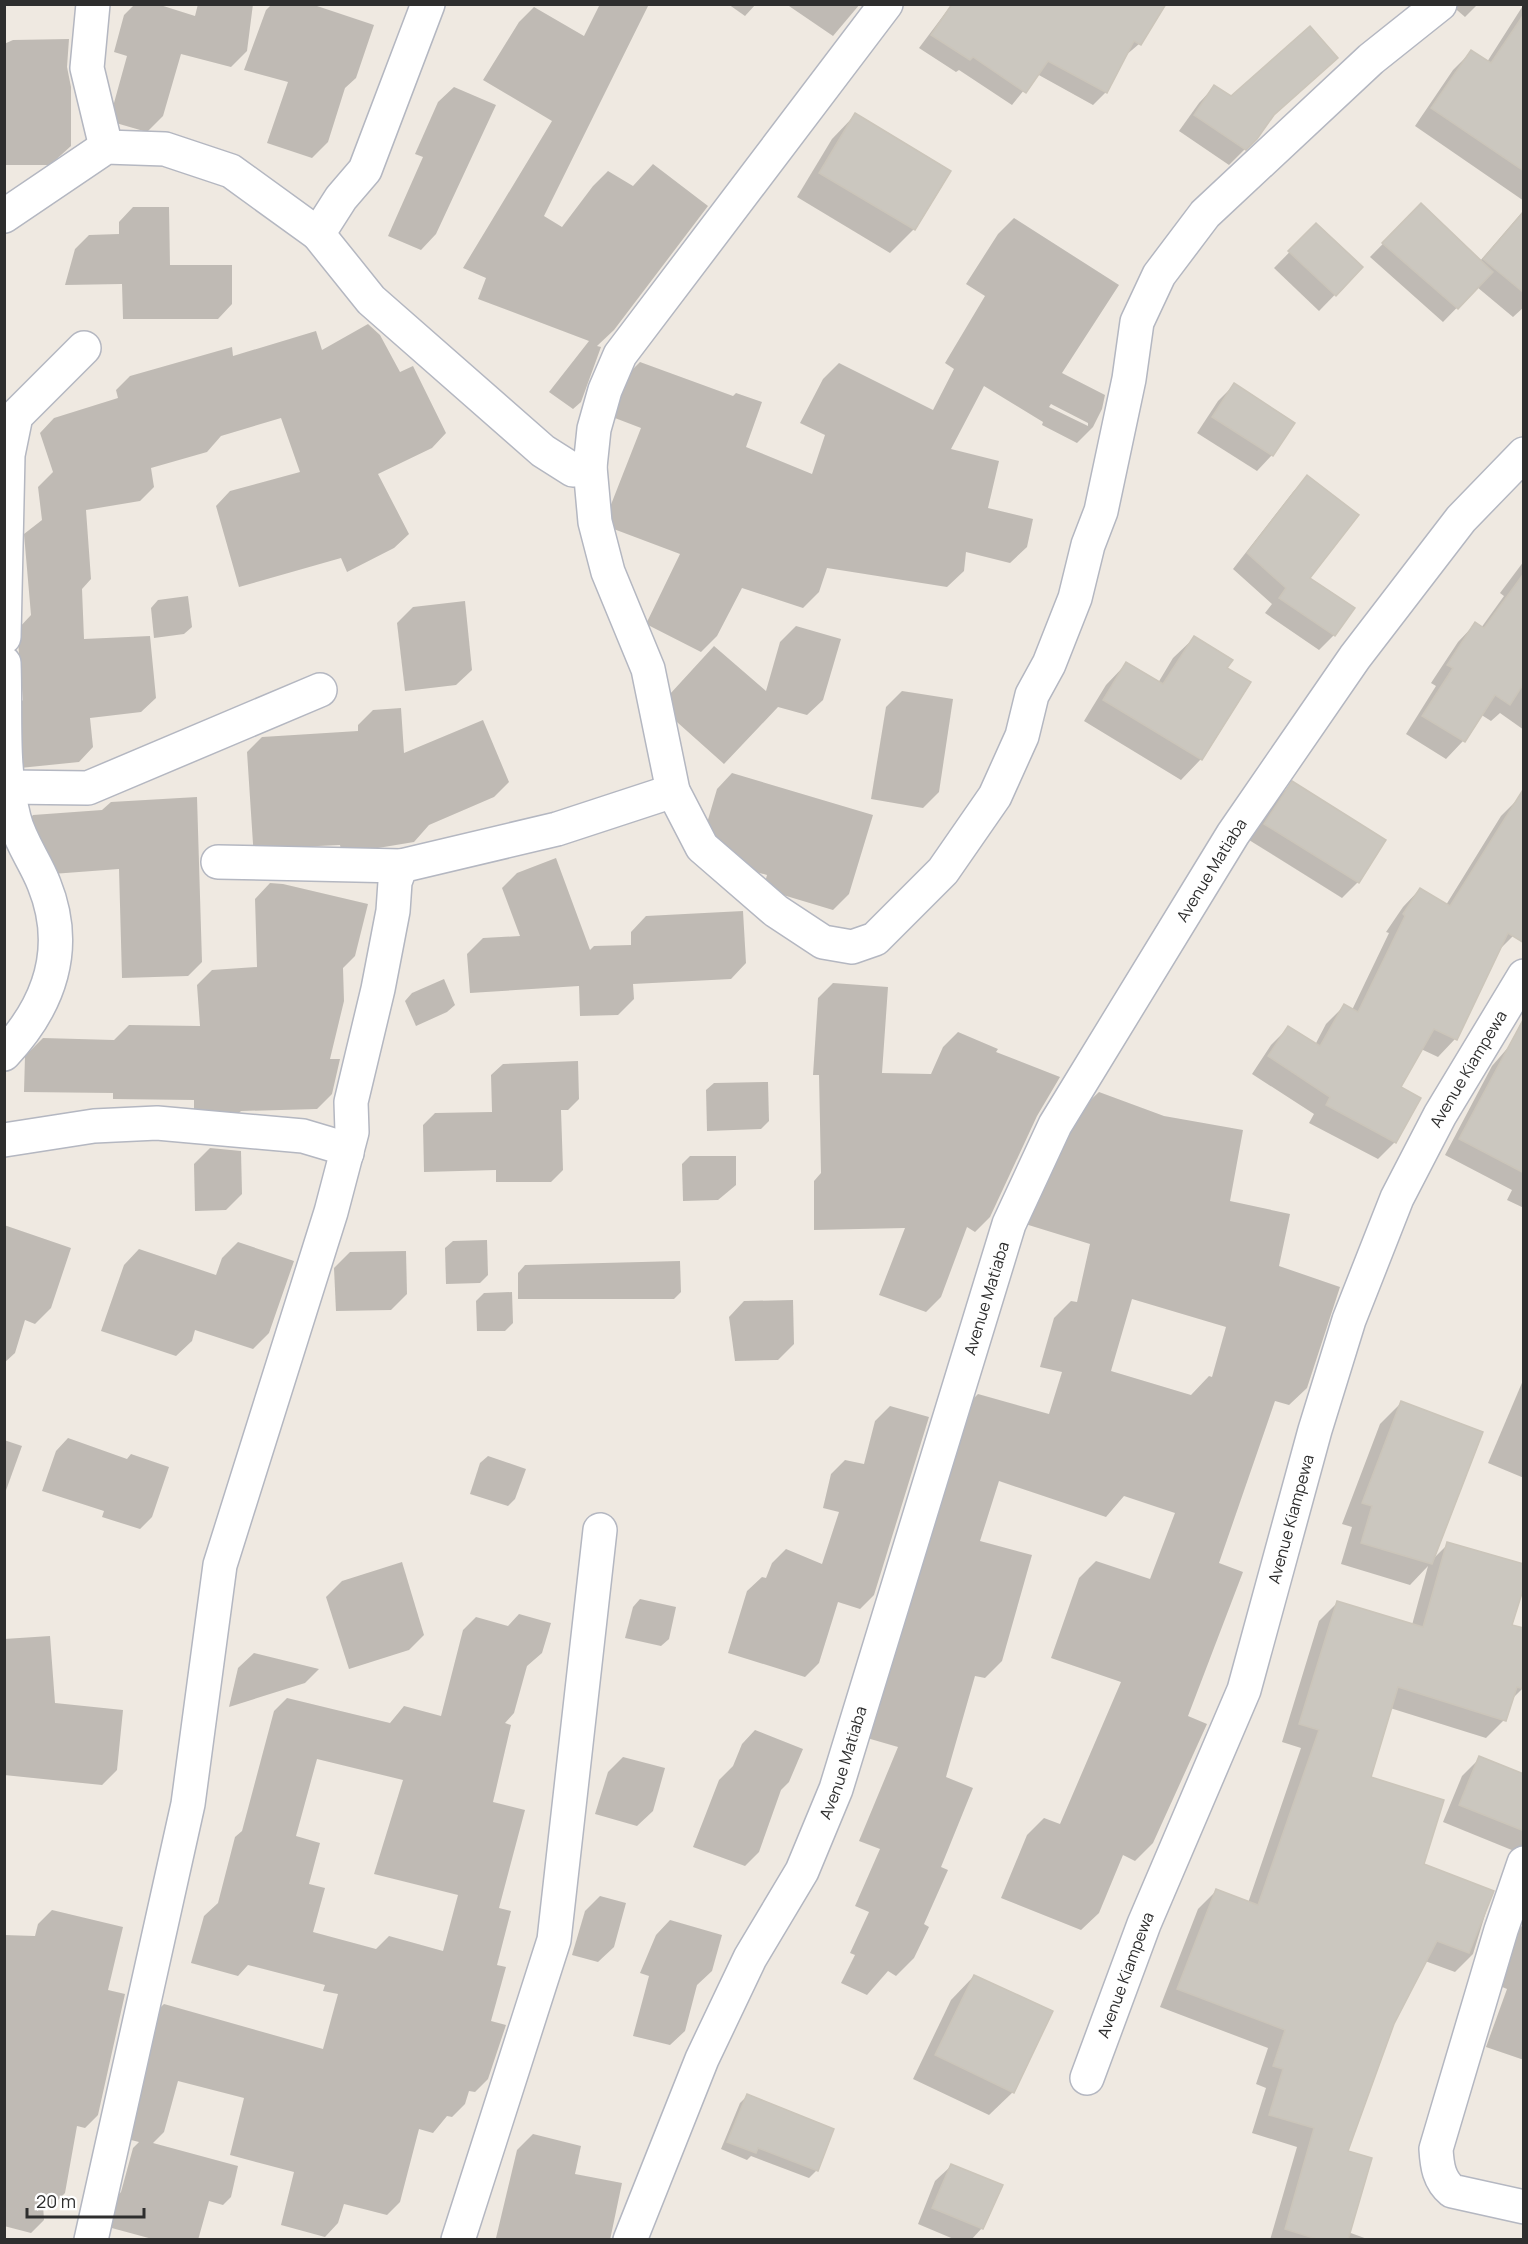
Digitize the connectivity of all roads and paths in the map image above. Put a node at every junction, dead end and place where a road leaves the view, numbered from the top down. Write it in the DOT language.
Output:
graph roads {
  1 [pos="93,4"];
  2 [pos="428,4"];
  3 [pos="886,4"];
  4 [pos="1440,4"];
  5 [pos="106,147"];
  6 [pos="4,216"];
  7 [pos="318,234"];
  8 [pos="84,348"];
  9 [pos="1524,454"];
  10 [pos="590,467"];
  11 [pos="4,637"];
  12 [pos="4,663"];
  13 [pos="320,690"];
  14 [pos="8,787"];
  15 [pos="673,791"];
  16 [pos="218,862"];
  17 [pos="401,866"];
  18 [pos="1524,976"];
  19 [pos="4,1054"];
  20 [pos="4,1140"];
  21 [pos="347,1154"];
  22 [pos="600,1530"];
  23 [pos="1524,1863"];
  24 [pos="1512,1922"];
  25 [pos="1087,2078"];
  26 [pos="1524,2207"];
  27 [pos="91,2240"];
  28 [pos="458,2240"];
  29 [pos="630,2240"];
  1 -- 5 [label="street"];
  2 -- 7 [label="street"];
  3 -- 10 [label="street"];
  4 -- 15 [label="street"];
  5 -- 6 [label="street"];
  5 -- 7 [label="street"];
  7 -- 10 [label="street"];
  8 -- 11 [label="street"];
  9 -- 29 [label="street, Avenue Matiaba"];
  10 -- 15 [label="street"];
  12 -- 14 [label="street"];
  13 -- 14 [label="street"];
  14 -- 19 [label="street"];
  15 -- 17 [label="street"];
  16 -- 17 [label="street"];
  17 -- 21 [label="street"];
  18 -- 25 [label="street, Avenue Kiampewa"];
  20 -- 21 [label="street"];
  21 -- 27 [label="street"];
  22 -- 28 [label="street"];
  23 -- 24 [label="street"];
  24 -- 26 [label="street"];
}
